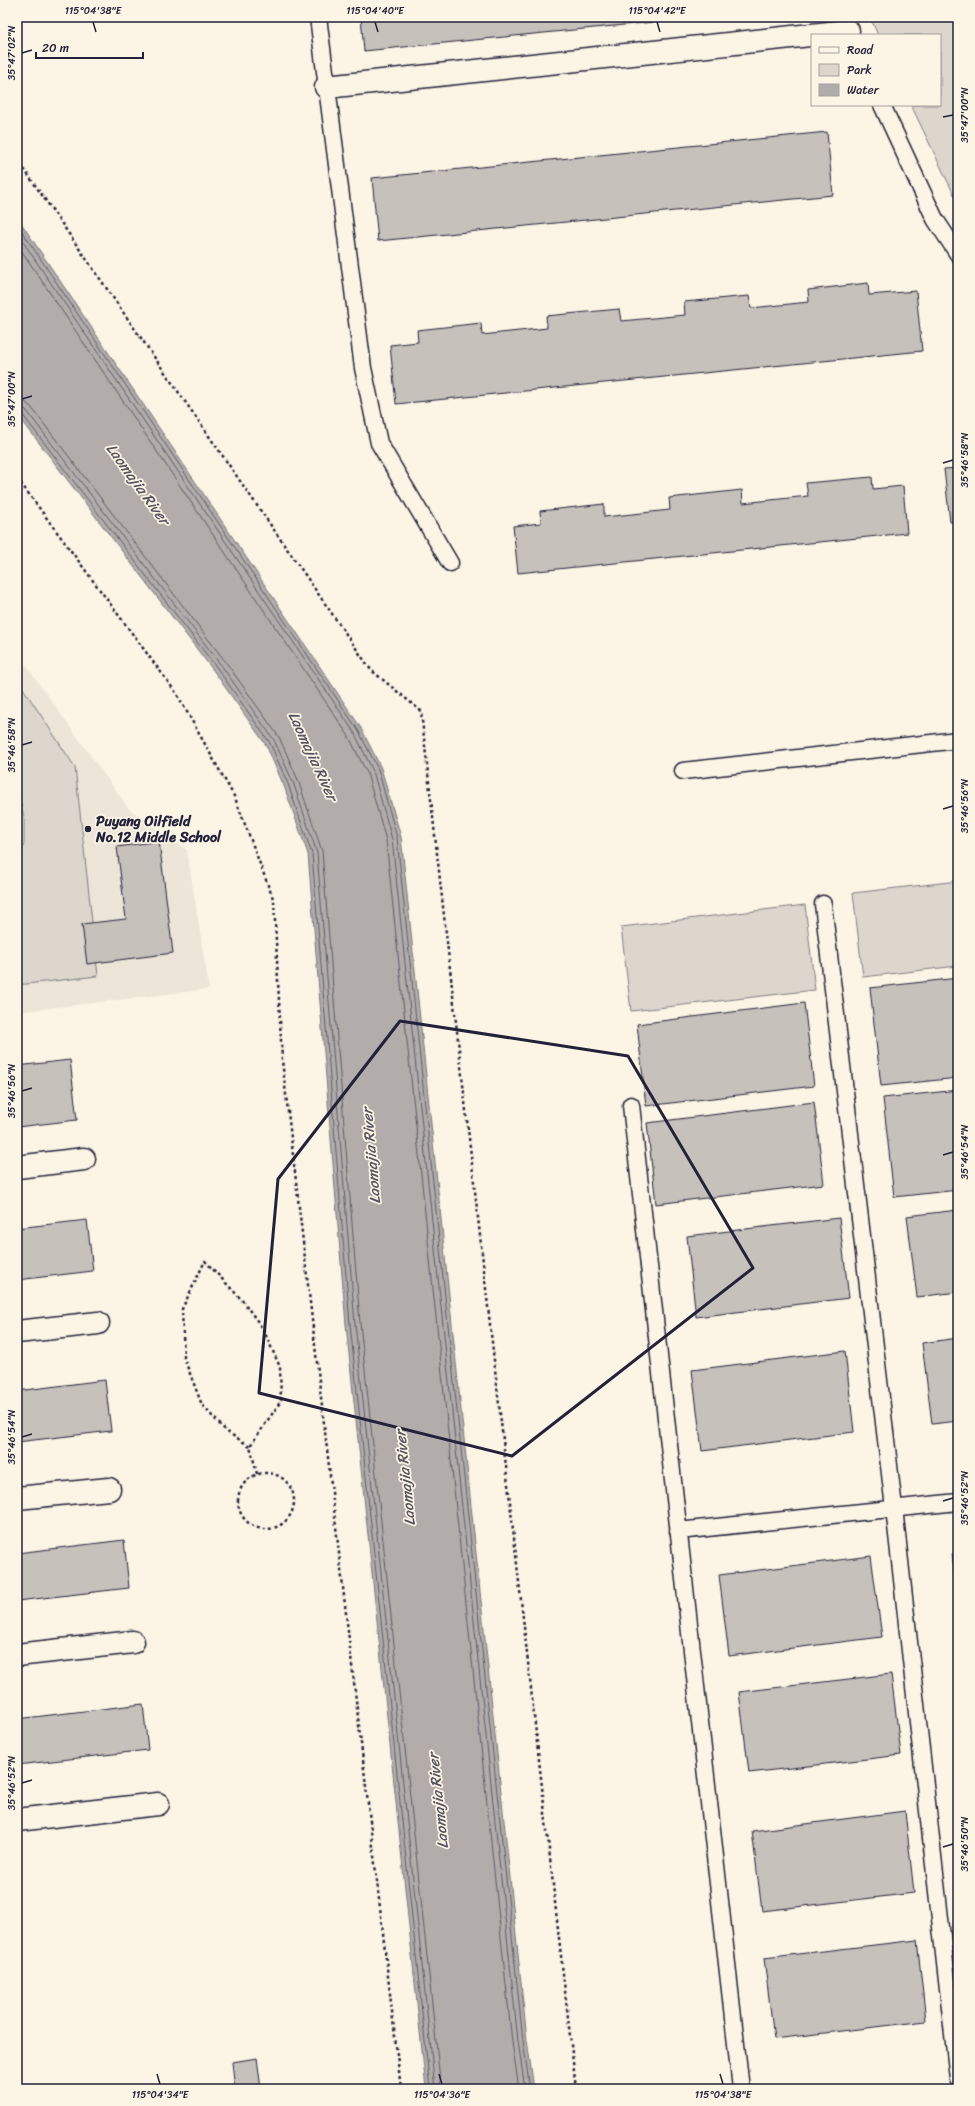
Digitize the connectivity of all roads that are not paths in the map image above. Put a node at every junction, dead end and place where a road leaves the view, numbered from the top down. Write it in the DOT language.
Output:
graph roads {
  1 [pos="318,17"];
  2 [pos="847,28"];
  3 [pos="326,87"];
  4 [pos="882,106"];
  5 [pos="958,254"];
  6 [pos="450,563"];
  7 [pos="958,740"];
  8 [pos="683,771"];
  9 [pos="823,904"];
  10 [pos="631,1105"];
  11 [pos="84,1159"];
  12 [pos="17,1167"];
  13 [pos="98,1323"];
  14 [pos="17,1332"];
  15 [pos="109,1489"];
  16 [pos="17,1498"];
  17 [pos="958,1502"];
  18 [pos="894,1508"];
  19 [pos="678,1531"];
  20 [pos="132,1642"];
  21 [pos="17,1654"];
  22 [pos="158,1804"];
  23 [pos="17,1820"];
  24 [pos="958,2079"];
  25 [pos="741,2089"];
  1 -- 3 [label="lane"];
  2 -- 3 [label="street"];
  3 -- 6 [label="lane"];
  4 -- 5 [label="lane"];
  7 -- 8 [label="lane"];
  9 -- 18 [label="lane"];
  10 -- 19 [label="lane"];
  11 -- 12 [label="street"];
  13 -- 14 [label="street"];
  15 -- 16 [label="street"];
  17 -- 18 [label="lane"];
  18 -- 19 [label="lane"];
  18 -- 24 [label="lane"];
  19 -- 25 [label="lane"];
  20 -- 21 [label="street"];
  22 -- 23 [label="street"];
}
